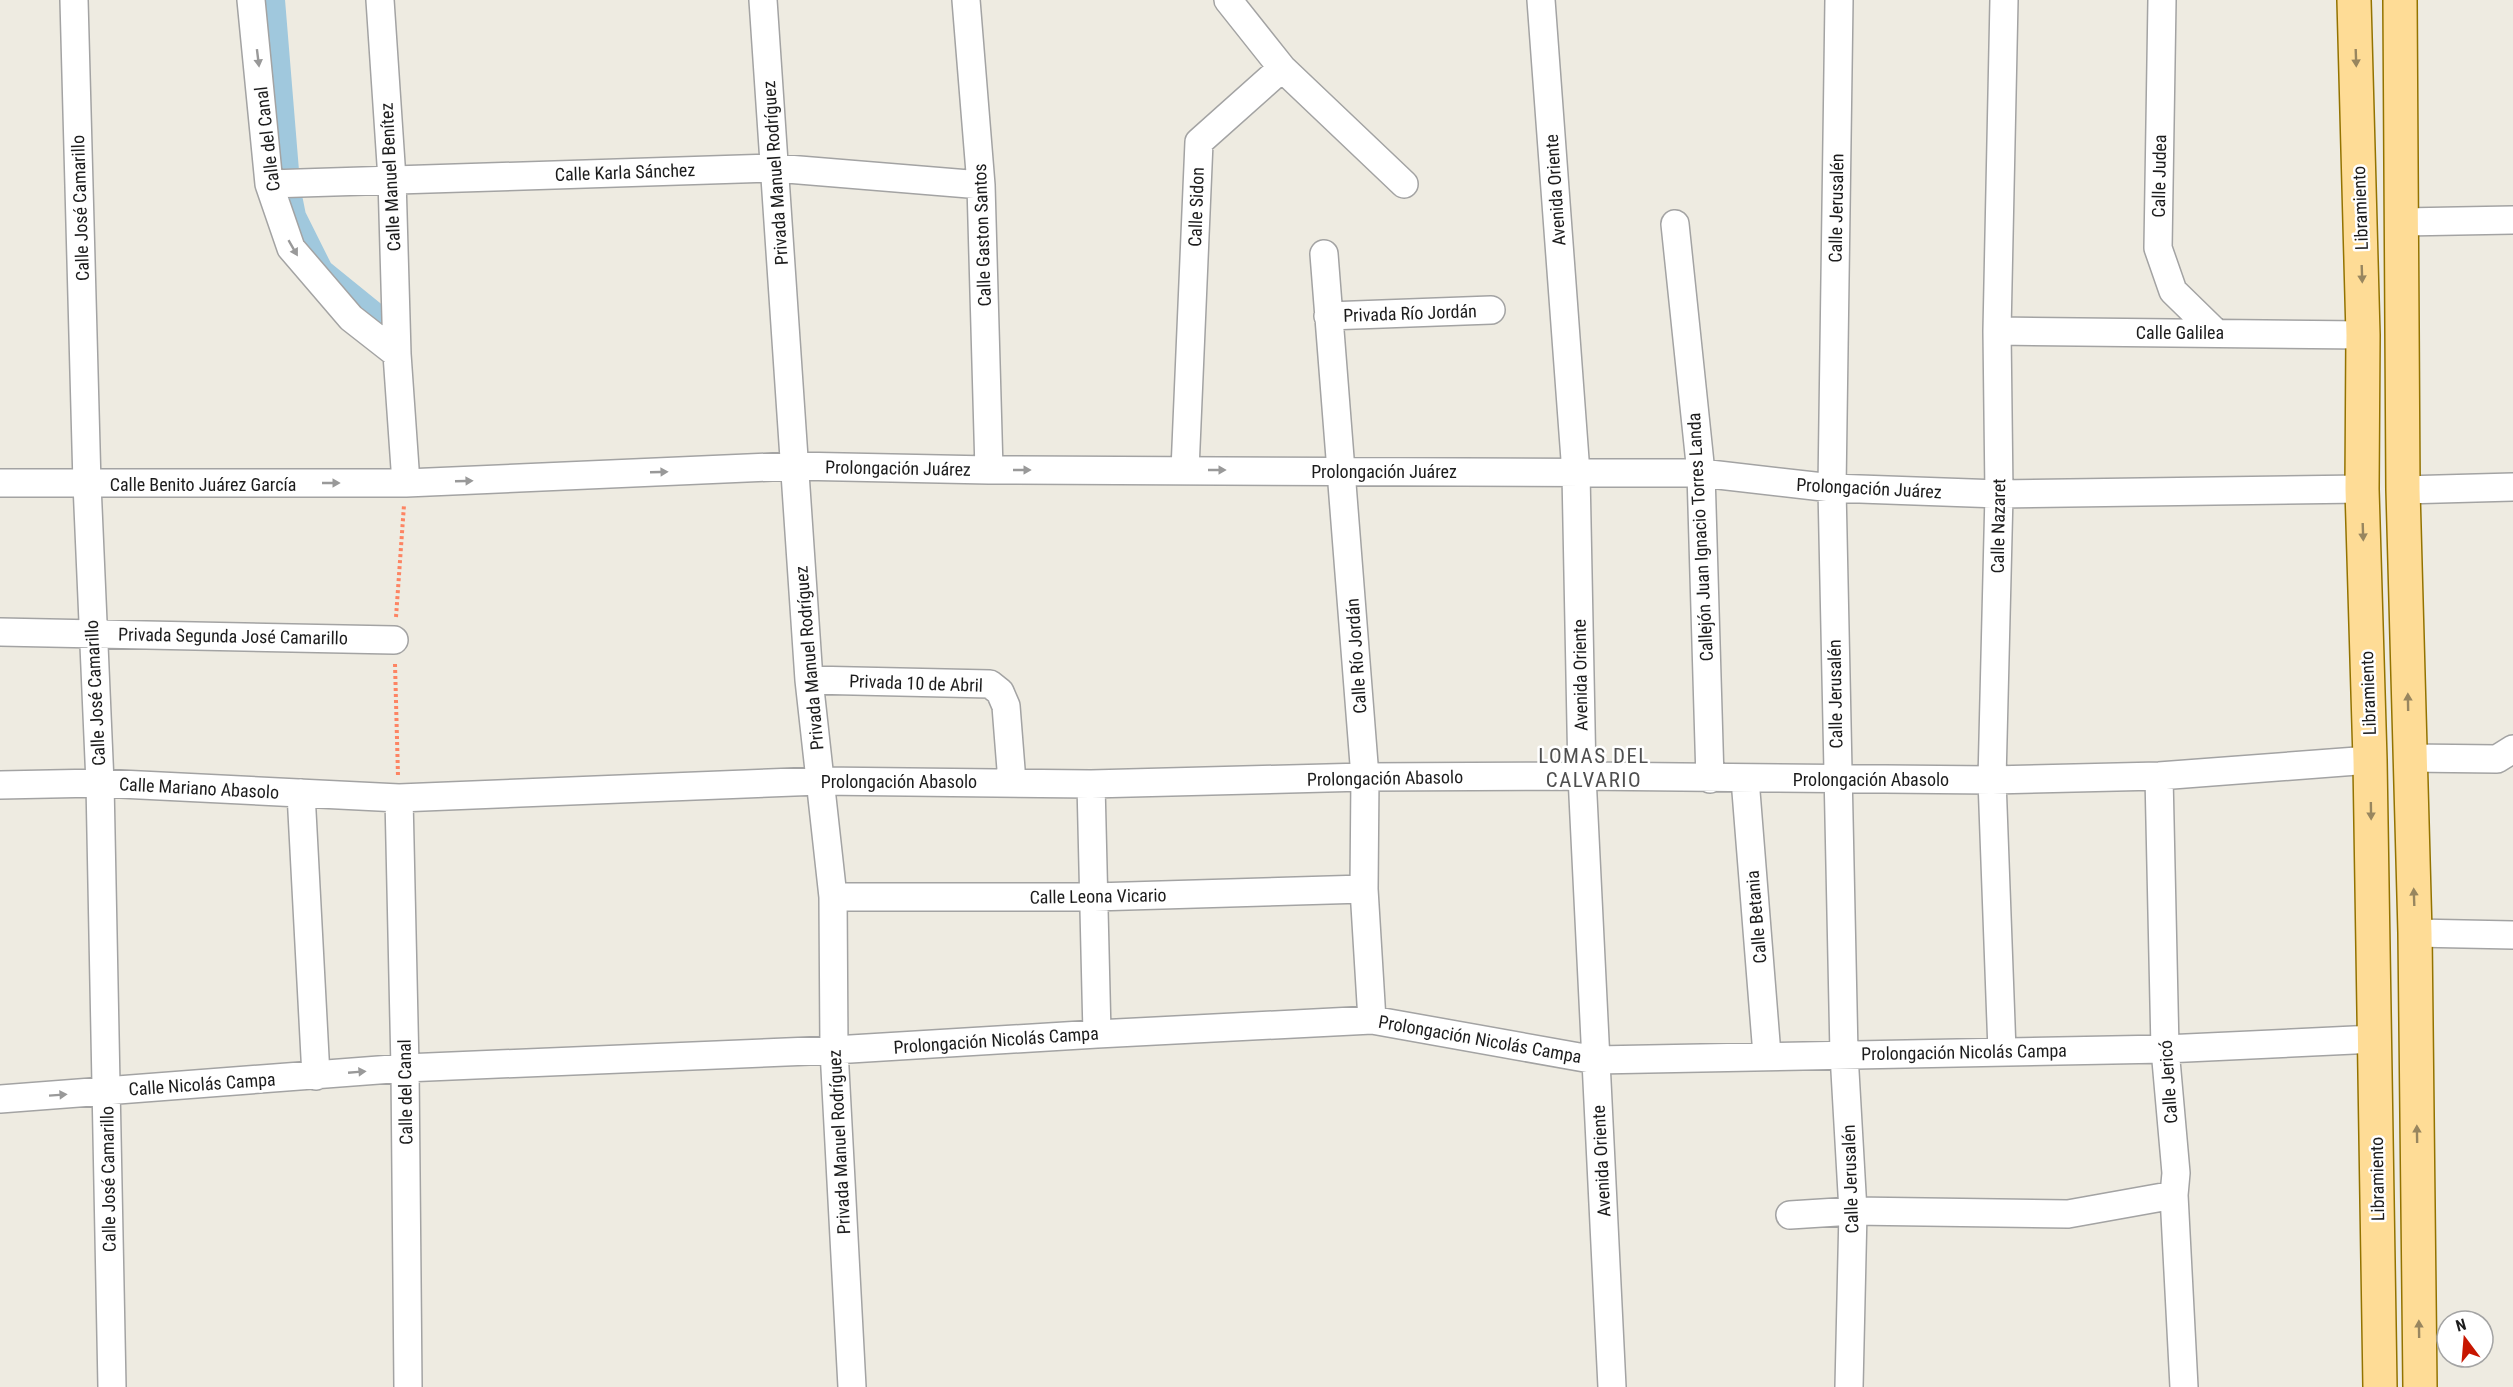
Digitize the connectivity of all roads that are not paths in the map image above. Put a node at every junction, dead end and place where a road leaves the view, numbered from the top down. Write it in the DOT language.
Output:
graph roads {
  1 [pos="74,0"];
  2 [pos="251,0"];
  3 [pos="380,0"];
  4 [pos="763,0"];
  5 [pos="966,0"];
  6 [pos="1228,0"];
  7 [pos="1541,0"];
  8 [pos="1839,0"];
  9 [pos="2004,0"];
  10 [pos="2162,0"];
  11 [pos="2354,0"];
  12 [pos="2400,0"];
  13 [pos="1282,68"];
  14 [pos="775,168"];
  15 [pos="392,179"];
  16 [pos="269,184"];
  17 [pos="1404,184"];
  18 [pos="981,185"];
  19 [pos="2513,220"];
  20 [pos="2403,222"];
  21 [pos="1675,224"];
  22 [pos="1324,254"];
  23 [pos="1491,310"];
  24 [pos="1328,316"];
  25 [pos="1997,331"];
  26 [pos="2215,332"];
  27 [pos="2363,335"];
  28 [pos="397,354"];
  29 [pos="794,466"];
  30 [pos="989,470"];
  31 [pos="1185,470"];
  32 [pos="1342,471"];
  33 [pos="1576,473"];
  34 [pos="1701,473"];
  35 [pos="0,483"];
  36 [pos="406,483"];
  37 [pos="87,484"];
  38 [pos="1832,488"];
  39 [pos="2513,488"];
  40 [pos="2362,489"];
  41 [pos="2403,490"];
  42 [pos="1999,494"];
  43 [pos="0,632"];
  44 [pos="93,633"];
  45 [pos="394,640"];
  46 [pos="809,680"];
  47 [pos="2508,756"];
  48 [pos="2409,758"];
  49 [pos="2370,760"];
  50 [pos="1582,776"];
  51 [pos="2159,776"];
  52 [pos="1365,777"];
  53 [pos="1745,778"];
  54 [pos="1836,778"];
  55 [pos="1710,779"];
  56 [pos="1992,780"];
  57 [pos="820,781"];
  58 [pos="1012,782"];
  59 [pos="100,783"];
  60 [pos="1091,783"];
  61 [pos="0,784"];
  62 [pos="301,793"];
  63 [pos="399,798"];
  64 [pos="1364,889"];
  65 [pos="832,897"];
  66 [pos="1094,897"];
  67 [pos="2415,933"];
  68 [pos="2513,935"];
  69 [pos="1372,1020"];
  70 [pos="1097,1034"];
  71 [pos="2375,1040"];
  72 [pos="2165,1049"];
  73 [pos="834,1050"];
  74 [pos="2002,1051"];
  75 [pos="1844,1054"];
  76 [pos="1767,1055"];
  77 [pos="1596,1060"];
  78 [pos="405,1068"];
  79 [pos="316,1076"];
  80 [pos="106,1092"];
  81 [pos="0,1099"];
  82 [pos="2174,1195"];
  83 [pos="1853,1211"];
  84 [pos="1790,1215"];
  85 [pos="112,1387"];
  86 [pos="408,1387"];
  87 [pos="852,1387"];
  88 [pos="1612,1387"];
  89 [pos="1849,1387"];
  90 [pos="2184,1387"];
  91 [pos="2380,1387"];
  92 [pos="2420,1387"];
  1 -- 37 [label="street, Calle José Camarillo"];
  2 -- 16 [label="street, Calle del Canal, one-way"];
  3 -- 15 [label="street, Calle Manuel Benítez"];
  4 -- 14 [label="street, Privada Manuel Rodríguez"];
  5 -- 18 [label="street, Calle Gaston Santos"];
  6 -- 13 [label="street"];
  7 -- 33 [label="street, Avenida Oriente"];
  8 -- 38 [label="street, Calle Jerusalén"];
  9 -- 25 [label="street, Calle Nazaret"];
  10 -- 26 [label="street, Calle Judea"];
  11 -- 27 [label="main road, Libramiento, one-way"];
  12 -- 20 [label="main road"];
  13 -- 17 [label="street"];
  13 -- 31 [label="street, Calle Sidon"];
  14 -- 15 [label="street, Calle Karla Sánchez"];
  14 -- 18 [label="street, Calle Karla Sánchez"];
  14 -- 29 [label="street, Privada Manuel Rodríguez"];
  15 -- 16 [label="street, Calle Karla Sánchez"];
  15 -- 28 [label="street, Calle Manuel Benítez"];
  16 -- 28 [label="street, Calle del Canal, one-way"];
  18 -- 30 [label="street, Calle Gaston Santos"];
  19 -- 20 [label="street"];
  20 -- 41 [label="main road"];
  21 -- 34 [label="street, Callejón Juan Ignacio Torres Landa"];
  22 -- 24 [label="street, Privada Río Jordán"];
  23 -- 24 [label="street, Privada Río Jordán"];
  24 -- 32 [label="street, Privada Río Jordán"];
  25 -- 26 [label="street, Calle Galilea"];
  25 -- 42 [label="street, Calle Nazaret"];
  26 -- 27 [label="street, Calle Galilea"];
  27 -- 40 [label="main road, Libramiento"];
  28 -- 36 [label="street"];
  29 -- 30 [label="street, Prolongación Juárez"];
  36 -- 29 [label="street, Prolongación Juárez, one-way"];
  29 -- 46 [label="street, Privada Manuel Rodríguez"];
  30 -- 31 [label="street, Prolongación Juárez, one-way"];
  31 -- 32 [label="street, Prolongación Juárez, one-way"];
  32 -- 33 [label="street, Prolongación Juárez"];
  32 -- 52 [label="street, Calle Río Jordán"];
  33 -- 34 [label="street, Prolongación Juárez"];
  33 -- 50 [label="street, Avenida Oriente"];
  34 -- 38 [label="street, Prolongación Juárez"];
  34 -- 55 [label="street, Callejón Juan Ignacio Torres Landa"];
  35 -- 37 [label="street, Calle Benito Juárez García"];
  37 -- 36 [label="street, Calle Benito Juárez García, one-way"];
  37 -- 44 [label="street, Calle José Camarillo"];
  38 -- 42 [label="street, Prolongación Juárez"];
  38 -- 54 [label="street, Calle Jerusalén"];
  39 -- 41 [label="street"];
  40 -- 42 [label="street, Prolongación Juárez"];
  40 -- 49 [label="main road, Libramiento, one-way"];
  48 -- 41 [label="main road, one-way"];
  42 -- 56 [label="street, Calle Nazaret"];
  43 -- 44 [label="street, Privada Segunda José Camarillo"];
  44 -- 45 [label="street, Privada Segunda José Camarillo"];
  44 -- 59 [label="street, Calle José Camarillo"];
  46 -- 57 [label="street, Privada Manuel Rodríguez"];
  46 -- 58 [label="street, Privada 10 de Abril"];
  47 -- 48 [label="street"];
  67 -- 48 [label="main road, one-way"];
  49 -- 51 [label="street, Prolongación Abasolo"];
  49 -- 71 [label="main road, Libramiento, one-way"];
  50 -- 52 [label="street, Prolongación Abasolo"];
  50 -- 55 [label="street, Prolongación Abasolo"];
  50 -- 77 [label="street, Avenida Oriente"];
  51 -- 56 [label="street, Prolongación Abasolo"];
  51 -- 72 [label="street, Calle Jericó"];
  52 -- 60 [label="street, Prolongación Abasolo"];
  52 -- 64 [label="street, Calle Río Jordán"];
  53 -- 54 [label="street, Prolongación Abasolo"];
  53 -- 55 [label="street, Prolongación Abasolo"];
  53 -- 76 [label="street, Calle Betania"];
  54 -- 56 [label="street, Prolongación Abasolo"];
  54 -- 75 [label="street, Calle Jerusalén"];
  56 -- 74 [label="street, Calle Nazaret"];
  57 -- 58 [label="street, Prolongación Abasolo"];
  57 -- 63 [label="street, Prolongación Abasolo"];
  57 -- 65 [label="street, Privada Manuel Rodríguez"];
  58 -- 60 [label="street, Prolongación Abasolo"];
  59 -- 61 [label="street, Calle Mariano Abasolo"];
  59 -- 62 [label="street, Calle Mariano Abasolo"];
  59 -- 80 [label="street, Calle José Camarillo"];
  60 -- 66 [label="street"];
  62 -- 63 [label="street, Calle Mariano Abasolo"];
  62 -- 79 [label="street"];
  63 -- 78 [label="street, Calle del Canal"];
  64 -- 66 [label="street, Calle Leona Vicario"];
  64 -- 69 [label="street, Calle Río Jordán"];
  65 -- 66 [label="street, Calle Leona Vicario"];
  65 -- 73 [label="street, Privada Manuel Rodríguez"];
  66 -- 70 [label="street"];
  67 -- 68 [label="street"];
  92 -- 67 [label="main road, one-way"];
  69 -- 70 [label="street, Prolongación Nicolás Campa"];
  69 -- 77 [label="street, Prolongación Nicolás Campa"];
  70 -- 73 [label="street, Prolongación Nicolás Campa"];
  71 -- 72 [label="street, Prolongación Nicolás Campa"];
  71 -- 91 [label="main road, Libramiento"];
  72 -- 74 [label="street, Prolongación Nicolás Campa"];
  72 -- 82 [label="street, Calle Jericó"];
  73 -- 78 [label="street, Prolongación Nicolás Campa"];
  73 -- 87 [label="street, Privada Manuel Rodríguez"];
  74 -- 75 [label="street, Prolongación Nicolás Campa"];
  75 -- 76 [label="street, Prolongación Nicolás Campa"];
  75 -- 83 [label="street, Calle Jerusalén"];
  76 -- 77 [label="street, Prolongación Nicolás Campa"];
  77 -- 88 [label="street, Avenida Oriente"];
  79 -- 78 [label="street, Calle Nicolás Campa, one-way"];
  78 -- 86 [label="street, Calle del Canal"];
  79 -- 80 [label="street, Calle Nicolás Campa"];
  81 -- 80 [label="street, Calle Nicolás Campa, one-way"];
  80 -- 85 [label="street, Calle José Camarillo"];
  82 -- 83 [label="street"];
  82 -- 90 [label="street, Calle Jericó"];
  83 -- 84 [label="street"];
  83 -- 89 [label="street, Calle Jerusalén"];
}
